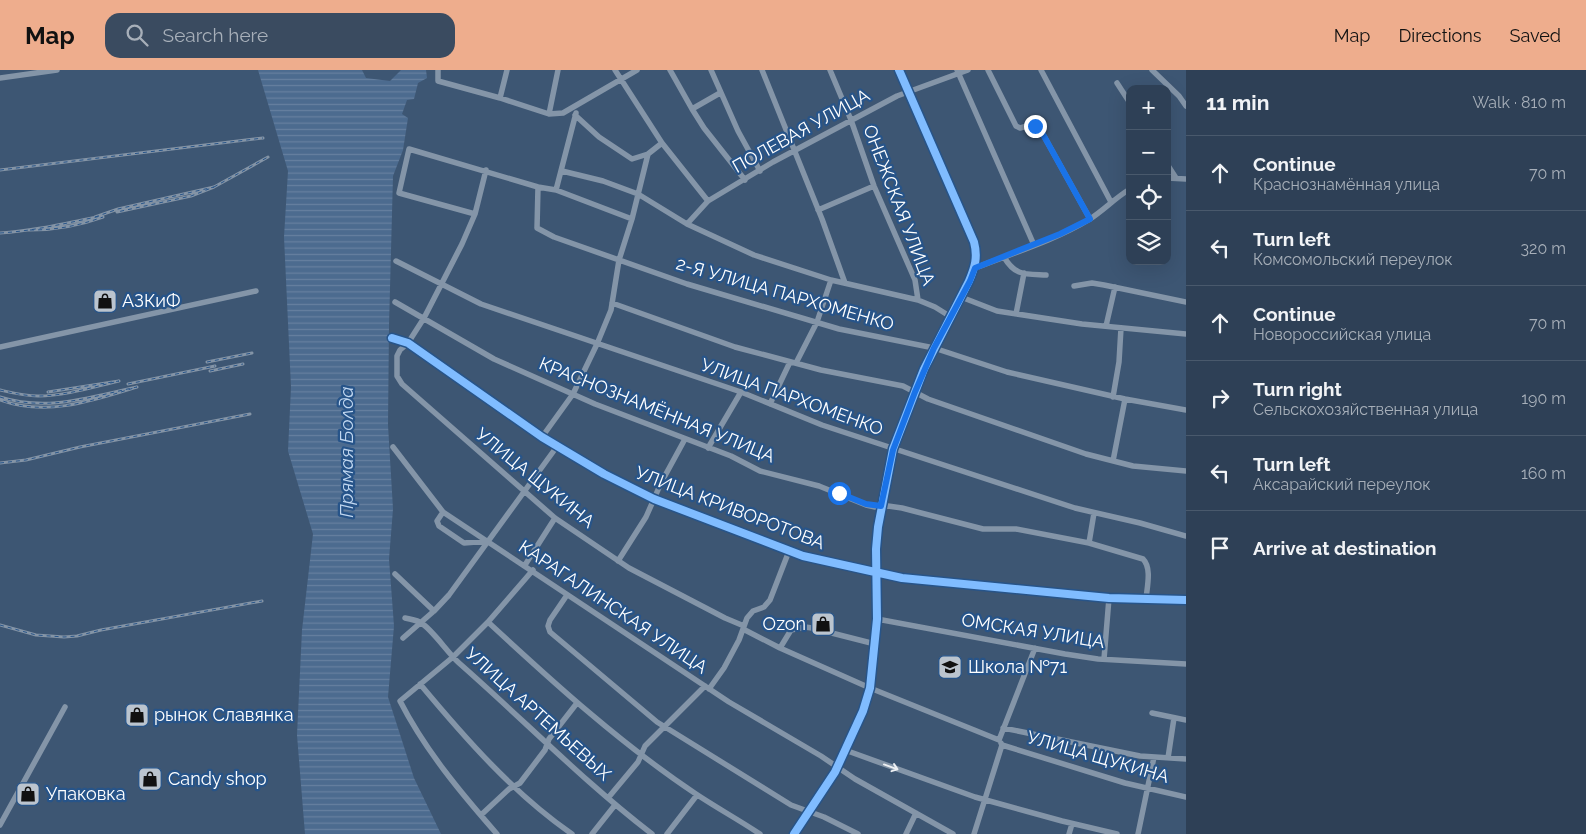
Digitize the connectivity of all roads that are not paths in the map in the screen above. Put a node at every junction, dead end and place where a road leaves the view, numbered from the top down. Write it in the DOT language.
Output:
graph roads {
  1 [pos="57,70"];
  2 [pos="438,70"];
  3 [pos="507,70"];
  4 [pos="558,70"];
  5 [pos="615,70"];
  6 [pos="637,70"];
  7 [pos="670,70"];
  8 [pos="711,70"];
  9 [pos="762,70"];
  10 [pos="830,70"];
  11 [pos="899,70"];
  12 [pos="968,70"];
  13 [pos="988,70"];
  14 [pos="1041,70"];
  15 [pos="1152,70"];
  16 [pos="958,72"];
  17 [pos="0,78"];
  18 [pos="620,80"];
  19 [pos="1117,83"];
  20 [pos="908,92"];
  21 [pos="720,93"];
  22 [pos="1126,97"];
  23 [pos="500,98"];
  24 [pos="576,106"];
  25 [pos="1186,106"];
  26 [pos="692,110"];
  27 [pos="549,114"];
  28 [pos="576,115"];
  29 [pos="851,120"];
  30 [pos="662,142"];
  31 [pos="796,151"];
  32 [pos="648,154"];
  33 [pos="486,170"];
  34 [pos="1171,170"];
  35 [pos="562,171"];
  36 [pos="760,171"];
  37 [pos="1171,178"];
  38 [pos="1176,178"];
  39 [pos="1186,179"];
  40 [pos="745,180"];
  41 [pos="874,186"];
  42 [pos="538,187"];
  43 [pos="556,190"];
  44 [pos="1126,191"];
  45 [pos="638,194"];
  46 [pos="708,201"];
  47 [pos="1111,202"];
  48 [pos="818,210"];
  49 [pos="475,214"];
  50 [pos="632,219"];
  51 [pos="1090,219"];
  52 [pos="687,224"];
  53 [pos="1034,245"];
  54 [pos="1004,256"];
  55 [pos="619,260"];
  56 [pos="396,262"];
  57 [pos="975,268"];
  58 [pos="1024,274"];
  59 [pos="1046,275"];
  60 [pos="831,280"];
  61 [pos="845,283"];
  62 [pos="442,284"];
  63 [pos="1074,286"];
  64 [pos="1115,287"];
  65 [pos="256,291"];
  66 [pos="960,297"];
  67 [pos="918,300"];
  68 [pos="395,302"];
  69 [pos="1186,302"];
  70 [pos="612,304"];
  71 [pos="1016,314"];
  72 [pos="951,317"];
  73 [pos="424,318"];
  74 [pos="817,322"];
  75 [pos="1106,326"];
  76 [pos="1121,328"];
  77 [pos="1186,334"];
  78 [pos="392,338"];
  79 [pos="408,343"];
  80 [pos="597,344"];
  81 [pos="0,347"];
  82 [pos="934,348"];
  83 [pos="793,363"];
  84 [pos="741,392"];
  85 [pos="915,392"];
  86 [pos="573,394"];
  87 [pos="1113,397"];
  88 [pos="1125,399"];
  89 [pos="770,404"];
  90 [pos="1186,410"];
  91 [pos="542,437"];
  92 [pos="685,439"];
  93 [pos="558,445"];
  94 [pos="393,448"];
  95 [pos="708,448"];
  96 [pos="893,450"];
  97 [pos="1113,461"];
  98 [pos="1186,471"];
  99 [pos="525,492"];
  100 [pos="654,499"];
  101 [pos="881,506"];
  102 [pos="443,512"];
  103 [pos="1094,513"];
  104 [pos="555,518"];
  105 [pos="1186,536"];
  106 [pos="489,541"];
  107 [pos="1088,543"];
  108 [pos="789,551"];
  109 [pos="618,561"];
  110 [pos="525,565"];
  111 [pos="532,570"];
  112 [pos="876,572"];
  113 [pos="395,574"];
  114 [pos="568,595"];
  115 [pos="1109,598"];
  116 [pos="1146,599"];
  117 [pos="1186,600"];
  118 [pos="434,611"];
  119 [pos="405,618"];
  120 [pos="877,619"];
  121 [pos="420,622"];
  122 [pos="488,622"];
  123 [pos="744,628"];
  124 [pos="403,638"];
  125 [pos="875,644"];
  126 [pos="780,648"];
  127 [pos="1035,648"];
  128 [pos="453,657"];
  129 [pos="1104,659"];
  130 [pos="1186,664"];
  131 [pos="420,684"];
  132 [pos="707,687"];
  133 [pos="870,688"];
  134 [pos="577,703"];
  135 [pos="65,707"];
  136 [pos="1152,713"];
  137 [pos="1174,718"];
  138 [pos="1186,720"];
  139 [pos="664,726"];
  140 [pos="1004,728"];
  141 [pos="1000,742"];
  142 [pos="547,744"];
  143 [pos="845,750"];
  144 [pos="641,754"];
  145 [pos="1154,757"];
  146 [pos="1168,758"];
  147 [pos="1186,759"];
  148 [pos="838,767"];
  149 [pos="514,786"];
  150 [pos="1147,788"];
  151 [pos="696,795"];
  152 [pos="1186,797"];
  153 [pos="608,798"];
  154 [pos="984,800"];
  155 [pos="615,805"];
  156 [pos="810,811"];
  157 [pos="916,813"];
  158 [pos="481,814"];
  159 [pos="1072,824"];
  160 [pos="0,825"];
  161 [pos="497,834"];
  162 [pos="572,834"];
  163 [pos="592,834"];
  164 [pos="652,834"];
  165 [pos="667,834"];
  166 [pos="760,834"];
  167 [pos="794,834"];
  168 [pos="858,834"];
  169 [pos="906,834"];
  170 [pos="953,834"];
  171 [pos="974,834"];
  172 [pos="1068,834"];
  173 [pos="1118,834"];
  174 [pos="1138,834"];
  1 -- 17 [label="street"];
  2 -- 23 [label="street"];
  3 -- 23 [label="street"];
  4 -- 27 [label="street"];
  5 -- 18 [label="street"];
  6 -- 18 [label="street"];
  7 -- 26 [label="street"];
  8 -- 21 [label="street"];
  9 -- 31 [label="street"];
  10 -- 29 [label="street, ОНЕЖСКАЯ УЛИЦА"];
  11 -- 20 [label="street"];
  12 -- 16 [label="street, ПОЛЕВАЯ УЛИЦА"];
  13 -- 51 [label="street"];
  14 -- 47 [label="street"];
  15 -- 25 [label="street"];
  16 -- 20 [label="street, ПОЛЕВАЯ УЛИЦА"];
  16 -- 53 [label="street"];
  18 -- 24 [label="street"];
  18 -- 30 [label="street"];
  19 -- 22 [label="street"];
  20 -- 29 [label="street, ПОЛЕВАЯ УЛИЦА"];
  20 -- 57 [label="street"];
  21 -- 26 [label="street"];
  21 -- 36 [label="street"];
  23 -- 27 [label="street"];
  24 -- 27 [label="street"];
  24 -- 28 [label="street"];
  26 -- 40 [label="street"];
  28 -- 32 [label="street"];
  28 -- 35 [label="street"];
  29 -- 31 [label="street, ПОЛЕВАЯ УЛИЦА"];
  29 -- 41 [label="street, ОНЕЖСКАЯ УЛИЦА"];
  30 -- 32 [label="street"];
  30 -- 46 [label="street"];
  31 -- 36 [label="street, ПОЛЕВАЯ УЛИЦА"];
  31 -- 48 [label="street"];
  32 -- 45 [label="street"];
  33 -- 42 [label="street"];
  33 -- 49 [label="street"];
  33 -- 49 [label="street"];
  34 -- 38 [label="street"];
  35 -- 43 [label="street"];
  35 -- 45 [label="street"];
  36 -- 40 [label="street, ПОЛЕВАЯ УЛИЦА"];
  37 -- 38 [label="street"];
  38 -- 39 [label="street"];
  40 -- 46 [label="street, ПОЛЕВАЯ УЛИЦА"];
  41 -- 48 [label="street"];
  41 -- 67 [label="street, ОНЕЖСКАЯ УЛИЦА"];
  42 -- 43 [label="street"];
  42 -- 55 [label="street, 2-Я УЛИЦА ПАРХОМЕНКО"];
  43 -- 50 [label="street"];
  44 -- 47 [label="street"];
  45 -- 50 [label="street"];
  45 -- 52 [label="street"];
  46 -- 52 [label="street, ПОЛЕВАЯ УЛИЦА"];
  47 -- 51 [label="street"];
  48 -- 61 [label="street"];
  49 -- 62 [label="street"];
  50 -- 55 [label="street"];
  51 -- 53 [label="street"];
  52 -- 60 [label="street"];
  53 -- 54 [label="street"];
  54 -- 57 [label="street"];
  54 -- 58 [label="street"];
  55 -- 70 [label="street"];
  55 -- 74 [label="street, 2-Я УЛИЦА ПАРХОМЕНКО"];
  56 -- 62 [label="street, УЛИЦА ПАРХОМЕНКО"];
  57 -- 66 [label="street"];
  58 -- 59 [label="street"];
  58 -- 71 [label="street"];
  60 -- 61 [label="street"];
  60 -- 74 [label="street"];
  61 -- 67 [label="street"];
  62 -- 73 [label="street"];
  62 -- 80 [label="street, УЛИЦА ПАРХОМЕНКО"];
  63 -- 64 [label="street"];
  64 -- 69 [label="street"];
  64 -- 75 [label="street"];
  65 -- 81 [label="street"];
  66 -- 71 [label="street"];
  66 -- 72 [label="street"];
  67 -- 72 [label="street"];
  68 -- 73 [label="street, КРАСНОЗНАМЁННАЯ УЛИЦА"];
  70 -- 80 [label="street"];
  70 -- 83 [label="street"];
  71 -- 75 [label="street"];
  72 -- 82 [label="street"];
  73 -- 79 [label="street"];
  73 -- 86 [label="street, КРАСНОЗНАМЁННАЯ УЛИЦА"];
  74 -- 82 [label="street, 2-Я УЛИЦА ПАРХОМЕНКО"];
  74 -- 83 [label="street"];
  75 -- 76 [label="street"];
  76 -- 77 [label="street"];
  76 -- 87 [label="street"];
  78 -- 79 [label="street, УЛИЦА КРИВОРОТОВА"];
  79 -- 91 [label="street, УЛИЦА КРИВОРОТОВА"];
  79 -- 99 [label="street, УЛИЦА ЩУКИНА"];
  80 -- 84 [label="street, УЛИЦА ПАРХОМЕНКО"];
  80 -- 86 [label="street"];
  82 -- 85 [label="street"];
  82 -- 87 [label="street, 2-Я УЛИЦА ПАРХОМЕНКО"];
  83 -- 85 [label="street"];
  83 -- 89 [label="street"];
  84 -- 89 [label="street, УЛИЦА ПАРХОМЕНКО"];
  84 -- 95 [label="street"];
  85 -- 96 [label="street"];
  85 -- 97 [label="street"];
  86 -- 91 [label="street"];
  86 -- 92 [label="street, КРАСНОЗНАМЁННАЯ УЛИЦА"];
  87 -- 88 [label="street, 2-Я УЛИЦА ПАРХОМЕНКО"];
  88 -- 90 [label="street, 2-Я УЛИЦА ПАРХОМЕНКО"];
  88 -- 97 [label="street"];
  89 -- 96 [label="street, УЛИЦА ПАРХОМЕНКО"];
  91 -- 93 [label="street, УЛИЦА КРИВОРОТОВА"];
  92 -- 95 [label="street, КРАСНОЗНАМЁННАЯ УЛИЦА"];
  92 -- 100 [label="street"];
  93 -- 99 [label="street"];
  93 -- 100 [label="street, УЛИЦА КРИВОРОТОВА"];
  94 -- 102 [label="street, КАРАГАЛИНСКАЯ УЛИЦА"];
  95 -- 101 [label="street, КРАСНОЗНАМЁННАЯ УЛИЦА"];
  96 -- 101 [label="street"];
  96 -- 103 [label="street, УЛИЦА ПАРХОМЕНКО"];
  97 -- 98 [label="street"];
  99 -- 104 [label="street, УЛИЦА ЩУКИНА"];
  99 -- 106 [label="street"];
  100 -- 108 [label="street, УЛИЦА КРИВОРОТОВА"];
  100 -- 109 [label="street"];
  101 -- 107 [label="street, КРАСНОЗНАМЁННАЯ УЛИЦА"];
  101 -- 112 [label="street"];
  102 -- 106 [label="street, КАРАГАЛИНСКАЯ УЛИЦА"];
  102 -- 106 [label="street"];
  103 -- 105 [label="street, УЛИЦА ПАРХОМЕНКО"];
  103 -- 107 [label="street"];
  104 -- 109 [label="street, УЛИЦА ЩУКИНА"];
  104 -- 110 [label="street"];
  106 -- 110 [label="street, КАРАГАЛИНСКАЯ УЛИЦА"];
  106 -- 118 [label="street"];
  107 -- 116 [label="street, КРАСНОЗНАМЁННАЯ УЛИЦА"];
  108 -- 112 [label="street, УЛИЦА КРИВОРОТОВА"];
  108 -- 123 [label="street"];
  109 -- 123 [label="street, УЛИЦА ЩУКИНА"];
  110 -- 111 [label="street, КАРАГАЛИНСКАЯ УЛИЦА"];
  111 -- 114 [label="street, КАРАГАЛИНСКАЯ УЛИЦА"];
  111 -- 122 [label="street"];
  112 -- 115 [label="street, УЛИЦА КРИВОРОТОВА"];
  112 -- 120 [label="street"];
  113 -- 118 [label="street"];
  114 -- 132 [label="street, КАРАГАЛИНСКАЯ УЛИЦА"];
  114 -- 139 [label="street"];
  115 -- 116 [label="street, УЛИЦА КРИВОРОТОВА"];
  115 -- 129 [label="street"];
  116 -- 117 [label="street, УЛИЦА КРИВОРОТОВА"];
  118 -- 121 [label="street"];
  119 -- 121 [label="street"];
  120 -- 125 [label="street"];
  120 -- 127 [label="street, ОМСКАЯ УЛИЦА"];
  121 -- 124 [label="street"];
  121 -- 128 [label="street, УЛИЦА АРТЕМЬЕВЫХ"];
  122 -- 128 [label="street"];
  122 -- 134 [label="street"];
  123 -- 126 [label="street, УЛИЦА ЩУКИНА"];
  123 -- 132 [label="street"];
  125 -- 126 [label="street"];
  125 -- 133 [label="street"];
  126 -- 133 [label="street, УЛИЦА ЩУКИНА"];
  127 -- 129 [label="street, ОМСКАЯ УЛИЦА"];
  127 -- 140 [label="street"];
  128 -- 131 [label="street"];
  128 -- 142 [label="street, УЛИЦА АРТЕМЬЕВЫХ"];
  129 -- 130 [label="street, ОМСКАЯ УЛИЦА"];
  131 -- 149 [label="street"];
  131 -- 158 [label="street"];
  132 -- 139 [label="street"];
  132 -- 148 [label="street, КАРАГАЛИНСКАЯ УЛИЦА"];
  133 -- 141 [label="street, УЛИЦА ЩУКИНА"];
  133 -- 143 [label="street"];
  134 -- 142 [label="street"];
  134 -- 144 [label="street"];
  135 -- 160 [label="street"];
  136 -- 137 [label="street"];
  137 -- 138 [label="street"];
  137 -- 146 [label="street"];
  139 -- 144 [label="street"];
  139 -- 156 [label="street"];
  140 -- 141 [label="street"];
  140 -- 145 [label="street"];
  141 -- 150 [label="street, УЛИЦА ЩУКИНА"];
  141 -- 154 [label="street"];
  142 -- 149 [label="street"];
  142 -- 153 [label="street, УЛИЦА АРТЕМЬЕВЫХ"];
  143 -- 148 [label="street"];
  143 -- 154 [label="street, one-way"];
  144 -- 151 [label="street"];
  144 -- 153 [label="street"];
  145 -- 146 [label="street"];
  145 -- 150 [label="street"];
  146 -- 147 [label="street"];
  148 -- 156 [label="street"];
  148 -- 157 [label="street, КАРАГАЛИНСКАЯ УЛИЦА"];
  149 -- 158 [label="street"];
  149 -- 162 [label="street"];
  150 -- 152 [label="street, УЛИЦА ЩУКИНА"];
  150 -- 174 [label="street"];
  151 -- 165 [label="street"];
  151 -- 166 [label="street"];
  153 -- 155 [label="street, УЛИЦА АРТЕМЬЕВЫХ"];
  154 -- 159 [label="street"];
  154 -- 171 [label="street"];
  155 -- 163 [label="street"];
  155 -- 164 [label="street, УЛИЦА АРТЕМЬЕВЫХ"];
  156 -- 167 [label="street"];
  156 -- 168 [label="street"];
  157 -- 169 [label="street"];
  157 -- 170 [label="street, КАРАГАЛИНСКАЯ УЛИЦА"];
  158 -- 161 [label="street"];
  159 -- 172 [label="street"];
  159 -- 173 [label="street"];
}
